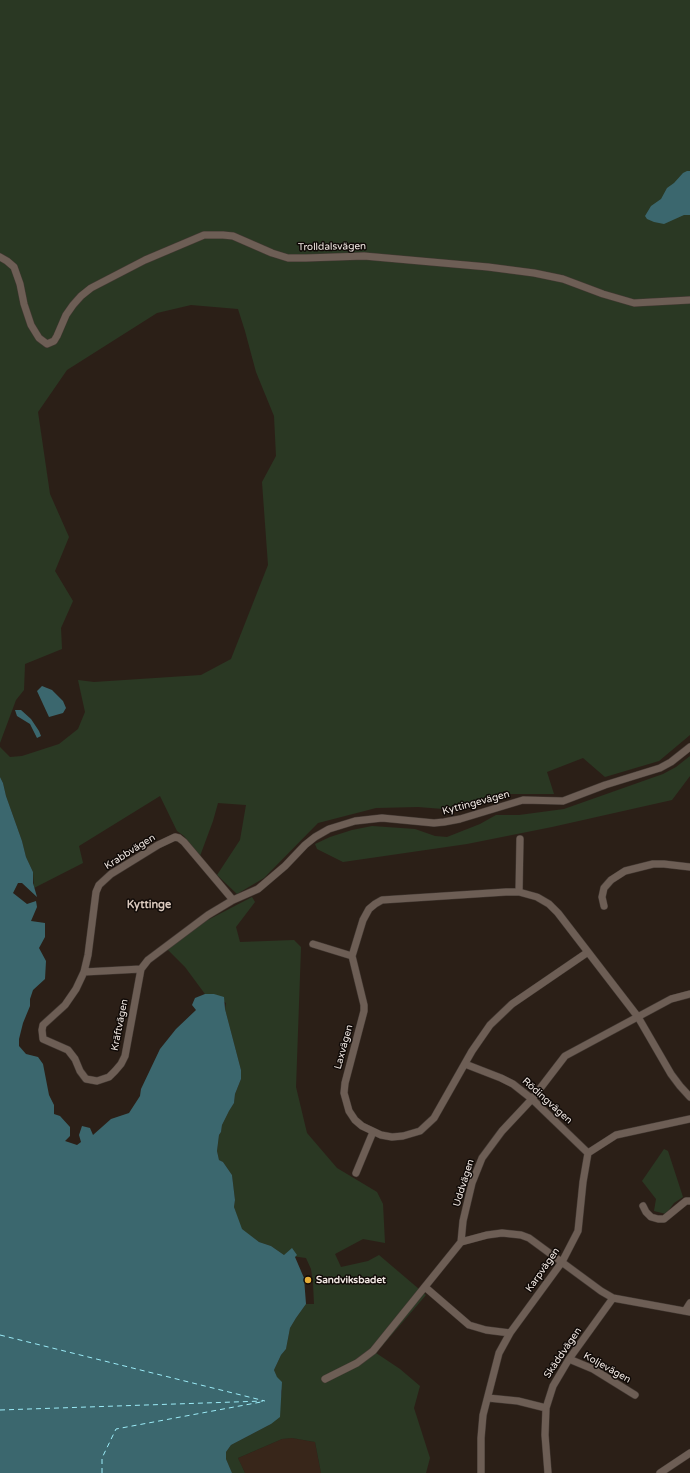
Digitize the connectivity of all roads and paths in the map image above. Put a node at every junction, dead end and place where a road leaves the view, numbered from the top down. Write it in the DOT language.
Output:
graph roads {
  1 [pos="0,257"];
  2 [pos="690,300"];
  3 [pos="690,747"];
  4 [pos="520,839"];
  5 [pos="690,867"];
  6 [pos="519,892"];
  7 [pos="233,900"];
  8 [pos="604,906"];
  9 [pos="313,944"];
  10 [pos="588,952"];
  11 [pos="352,956"];
  12 [pos="141,969"];
  13 [pos="84,972"];
  14 [pos="690,994"];
  15 [pos="638,1017"];
  16 [pos="465,1064"];
  17 [pos="690,1097"];
  18 [pos="532,1099"];
  19 [pos="690,1119"];
  20 [pos="373,1132"];
  21 [pos="588,1153"];
  22 [pos="356,1173"];
  23 [pos="690,1201"];
  24 [pos="643,1206"];
  25 [pos="461,1242"];
  26 [pos="562,1262"];
  27 [pos="425,1287"];
  28 [pos="613,1298"];
  29 [pos="690,1303"];
  30 [pos="688,1312"];
  31 [pos="510,1333"];
  32 [pos="569,1359"];
  33 [pos="325,1379"];
  34 [pos="635,1395"];
  35 [pos="488,1398"];
  36 [pos="546,1408"];
  37 [pos="690,1453"];
  38 [pos="481,1473"];
  39 [pos="548,1473"];
  40 [pos="660,1473"];
  1 -- 2 [label="street, Trolldalsvägen"];
  3 -- 7 [label="street, Kyttingevägen"];
  4 -- 6 [label="street"];
  5 -- 8 [label="street"];
  6 -- 10 [label="street"];
  6 -- 11 [label="street"];
  7 -- 12 [label="street"];
  7 -- 13 [label="street, Krabbvägen"];
  9 -- 11 [label="street"];
  10 -- 15 [label="street"];
  10 -- 16 [label="street, Laxvägen"];
  11 -- 20 [label="street, Laxvägen"];
  12 -- 13 [label="street"];
  12 -- 13 [label="street, Kräftvägen"];
  14 -- 15 [label="street, Uddvägen"];
  15 -- 17 [label="street"];
  15 -- 18 [label="street, Uddvägen"];
  16 -- 18 [label="street, Rödingvägen"];
  16 -- 20 [label="street, Laxvägen"];
  18 -- 21 [label="street, Rödingvägen"];
  18 -- 25 [label="street, Uddvägen"];
  19 -- 21 [label="street"];
  20 -- 22 [label="street"];
  21 -- 26 [label="street, Karpvägen"];
  23 -- 24 [label="street"];
  25 -- 26 [label="street"];
  25 -- 27 [label="street"];
  26 -- 28 [label="street"];
  26 -- 31 [label="street, Karpvägen"];
  27 -- 31 [label="street"];
  27 -- 33 [label="street"];
  28 -- 30 [label="street"];
  28 -- 32 [label="street, Skäddvägen"];
  29 -- 30 [label="street"];
  31 -- 35 [label="street, Karpvägen"];
  32 -- 34 [label="street, Koljevägen"];
  32 -- 36 [label="street, Skäddvägen"];
  35 -- 36 [label="street"];
  35 -- 38 [label="street, Karpvägen"];
  36 -- 39 [label="street, Skäddvägen"];
  37 -- 40 [label="street"];
}
